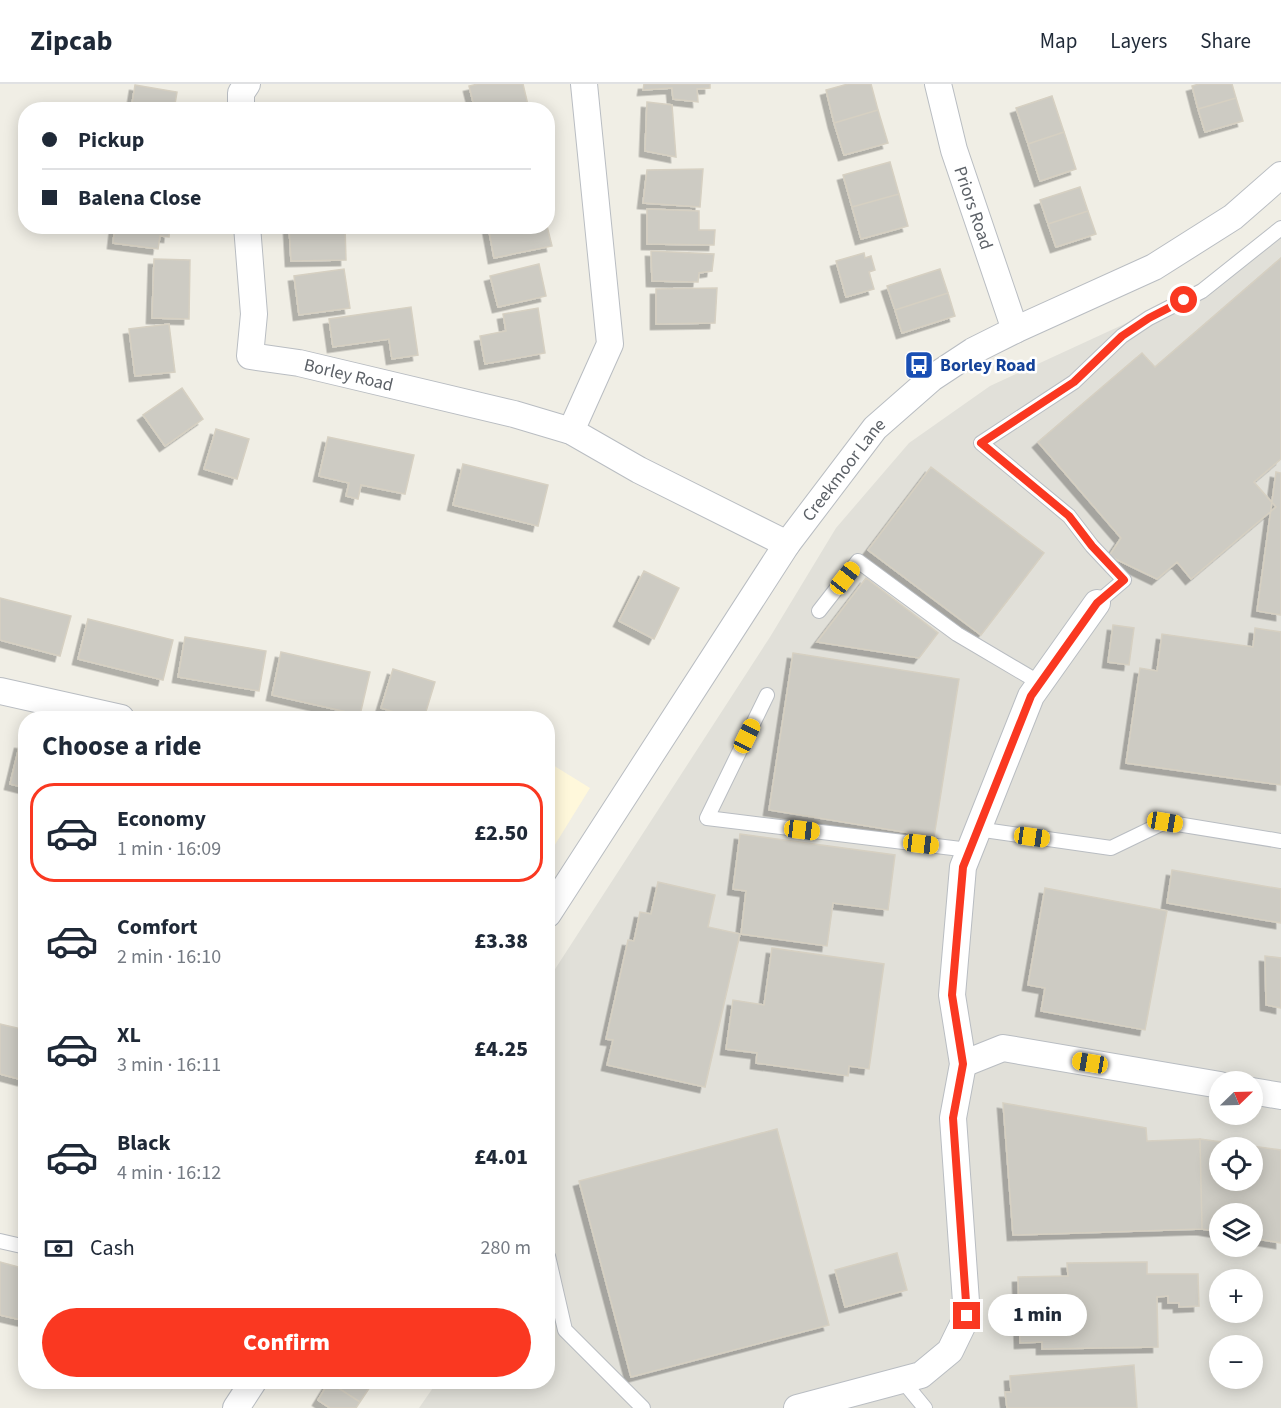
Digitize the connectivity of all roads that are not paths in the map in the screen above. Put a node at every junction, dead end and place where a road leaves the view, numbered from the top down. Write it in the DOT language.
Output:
graph roads {
  1 [pos="247,84"];
  2 [pos="584,84"];
  3 [pos="938,84"];
  4 [pos="241,102"];
  5 [pos="1281,175"];
  6 [pos="1281,228"];
  7 [pos="249,234"];
  8 [pos="1015,330"];
  9 [pos="571,431"];
  10 [pos="787,544"];
  11 [pos="1097,603"];
  12 [pos="819,611"];
  13 [pos="1040,683"];
  14 [pos="0,692"];
  15 [pos="767,695"];
  16 [pos="88,711"];
  17 [pos="973,840"];
  18 [pos="1281,841"];
  19 [pos="556,883"];
  20 [pos="963,1064"];
  21 [pos="1209,1083"];
  22 [pos="1263,1093"];
  23 [pos="1281,1096"];
  24 [pos="0,1241"];
  25 [pos="18,1246"];
  26 [pos="555,1287"];
  27 [pos="902,1380"];
  28 [pos="248,1389"];
  29 [pos="236,1408"];
  30 [pos="643,1408"];
  31 [pos="797,1408"];
  32 [pos="925,1408"];
  1 -- 4 [label="street"];
  2 -- 9 [label="street"];
  3 -- 8 [label="street, Priors Road"];
  5 -- 8 [label="street, Creekmoor Lane"];
  6 -- 11 [label="lane"];
  7 -- 9 [label="street, Borley Road"];
  8 -- 10 [label="street, Creekmoor Lane"];
  9 -- 10 [label="street, Borley Road"];
  10 -- 19 [label="street, Creekmoor Lane"];
  11 -- 13 [label="street"];
  12 -- 13 [label="lane"];
  13 -- 17 [label="street"];
  14 -- 16 [label="street"];
  15 -- 17 [label="lane"];
  17 -- 18 [label="lane"];
  17 -- 20 [label="street"];
  20 -- 21 [label="street"];
  20 -- 27 [label="street"];
  22 -- 23 [label="street"];
  24 -- 25 [label="lane"];
  26 -- 30 [label="lane"];
  27 -- 31 [label="street"];
  27 -- 32 [label="lane"];
  28 -- 29 [label="street"];
}
